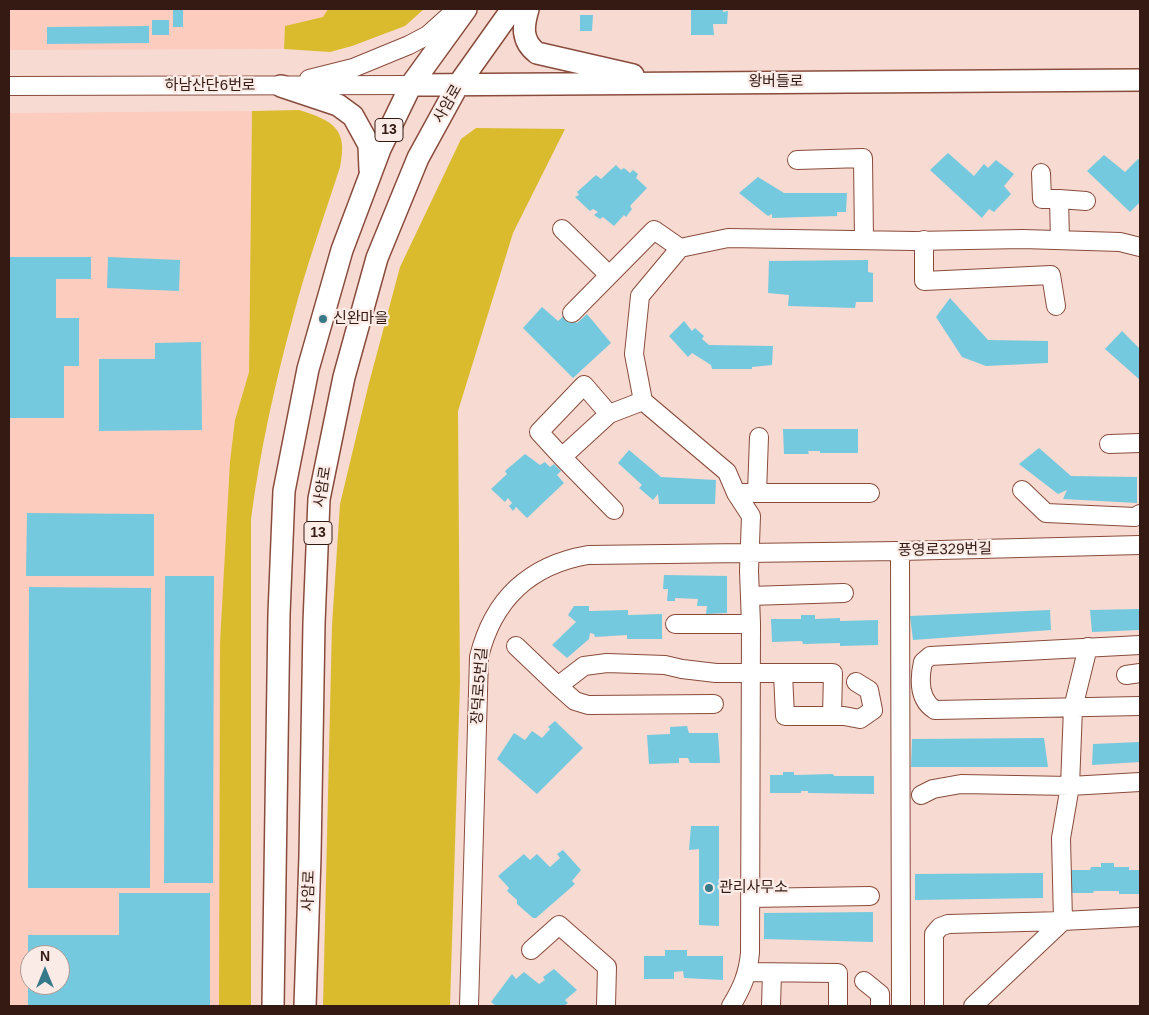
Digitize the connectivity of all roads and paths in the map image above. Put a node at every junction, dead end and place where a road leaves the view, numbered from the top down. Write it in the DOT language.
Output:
graph roads {
  1 [pos="458,9"];
  2 [pos="466,9"];
  3 [pos="512,9"];
  4 [pos="528,9"];
  5 [pos="1140,80"];
  6 [pos="669,83"];
  7 [pos="411,85"];
  8 [pos="458,85"];
  9 [pos="9,86"];
  10 [pos="281,86"];
  11 [pos="797,160"];
  12 [pos="1041,173"];
  13 [pos="370,175"];
  14 [pos="1059,199"];
  15 [pos="1086,201"];
  16 [pos="562,229"];
  17 [pos="864,240"];
  18 [pos="924,240"];
  19 [pos="1060,240"];
  20 [pos="1140,247"];
  21 [pos="680,248"];
  22 [pos="609,275"];
  23 [pos="1056,306"];
  24 [pos="572,312"];
  25 [pos="643,401"];
  26 [pos="609,414"];
  27 [pos="759,437"];
  28 [pos="1109,444"];
  29 [pos="1140,444"];
  30 [pos="562,458"];
  31 [pos="1022,490"];
  32 [pos="736,492"];
  33 [pos="757,492"];
  34 [pos="870,492"];
  35 [pos="614,510"];
  36 [pos="1140,514"];
  37 [pos="1140,545"];
  38 [pos="900,551"];
  39 [pos="750,553"];
  40 [pos="844,593"];
  41 [pos="750,596"];
  42 [pos="675,624"];
  43 [pos="751,624"];
  44 [pos="516,646"];
  45 [pos="1140,646"];
  46 [pos="1088,647"];
  47 [pos="750,674"];
  48 [pos="783,674"];
  49 [pos="856,682"];
  50 [pos="558,686"];
  51 [pos="714,704"];
  52 [pos="1140,706"];
  53 [pos="1073,708"];
  54 [pos="832,716"];
  55 [pos="1140,782"];
  56 [pos="1070,786"];
  57 [pos="921,794"];
  58 [pos="870,896"];
  59 [pos="750,898"];
  60 [pos="1140,916"];
  61 [pos="1063,921"];
  62 [pos="531,950"];
  63 [pos="748,972"];
  64 [pos="772,973"];
  65 [pos="864,982"];
  66 [pos="273,1006"];
  67 [pos="305,1006"];
  68 [pos="470,1006"];
  69 [pos="606,1006"];
  70 [pos="731,1006"];
  71 [pos="771,1006"];
  72 [pos="838,1006"];
  73 [pos="880,1006"];
  74 [pos="901,1006"];
  75 [pos="934,1006"];
  76 [pos="973,1006"];
  1 -- 10 [label="street"];
  2 -- 7 [label="main road, 13"];
  3 -- 8 [label="main road, 사암로 / 13"];
  4 -- 6 [label="main road"];
  5 -- 6 [label="main road, 왕버들로"];
  6 -- 8 [label="main road, 왕버들로"];
  7 -- 8 [label="main road, 왕버들로"];
  7 -- 10 [label="street, 하남산단6번로"];
  7 -- 13 [label="main road, 13"];
  8 -- 67 [label="main road, 사암로 / 13"];
  9 -- 10 [label="street, 하남산단6번로"];
  10 -- 13 [label="main road"];
  11 -- 17 [label="street"];
  12 -- 14 [label="street"];
  13 -- 66 [label="main road, 13"];
  14 -- 15 [label="street"];
  14 -- 19 [label="street"];
  16 -- 22 [label="street"];
  17 -- 18 [label="street"];
  17 -- 21 [label="street"];
  18 -- 19 [label="street"];
  18 -- 23 [label="street"];
  19 -- 20 [label="street"];
  21 -- 22 [label="street"];
  21 -- 25 [label="street"];
  22 -- 24 [label="street"];
  25 -- 26 [label="street"];
  25 -- 32 [label="street"];
  26 -- 30 [label="street"];
  26 -- 30 [label="street"];
  27 -- 33 [label="street"];
  28 -- 29 [label="street"];
  30 -- 35 [label="street"];
  31 -- 36 [label="street"];
  32 -- 33 [label="street"];
  32 -- 39 [label="street"];
  33 -- 34 [label="street"];
  37 -- 38 [label="street, 풍영로329번길"];
  38 -- 39 [label="street, 풍영로329번길"];
  38 -- 74 [label="street"];
  39 -- 41 [label="street"];
  39 -- 68 [label="street, 장덕로5번길"];
  40 -- 41 [label="street"];
  41 -- 43 [label="street"];
  42 -- 43 [label="street"];
  43 -- 47 [label="street"];
  44 -- 50 [label="street"];
  45 -- 46 [label="street"];
  46 -- 53 [label="street"];
  46 -- 53 [label="street"];
  47 -- 48 [label="street"];
  47 -- 50 [label="street"];
  47 -- 59 [label="street"];
  48 -- 54 [label="street"];
  48 -- 54 [label="street"];
  49 -- 54 [label="street"];
  50 -- 51 [label="street"];
  52 -- 53 [label="street"];
  53 -- 56 [label="street"];
  55 -- 56 [label="street"];
  56 -- 57 [label="street"];
  56 -- 61 [label="street"];
  58 -- 59 [label="street"];
  59 -- 63 [label="street"];
  60 -- 61 [label="street"];
  61 -- 75 [label="street"];
  61 -- 76 [label="street"];
  62 -- 69 [label="street"];
  63 -- 64 [label="street"];
  63 -- 70 [label="street"];
  64 -- 71 [label="street"];
  64 -- 72 [label="street"];
  65 -- 73 [label="street"];
}
